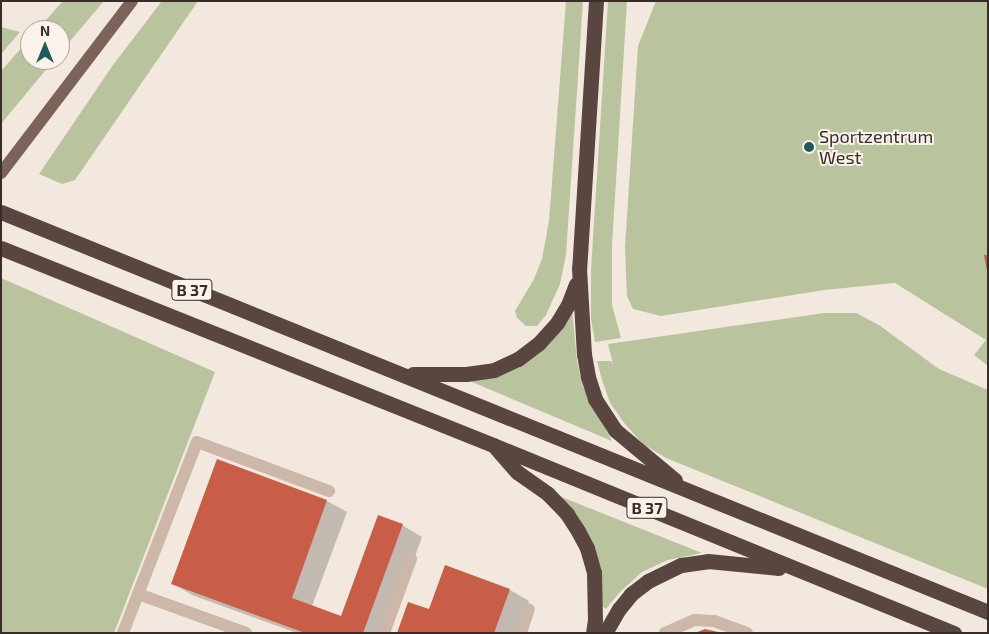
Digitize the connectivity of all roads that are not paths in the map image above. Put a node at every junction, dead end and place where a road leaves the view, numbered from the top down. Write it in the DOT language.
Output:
graph roads {
  1 [pos="132,1"];
  2 [pos="596,1"];
  3 [pos="1,173"];
  4 [pos="1,212"];
  5 [pos="1,248"];
  6 [pos="579,268"];
  7 [pos="383,367"];
  8 [pos="493,445"];
  9 [pos="329,491"];
  10 [pos="690,492"];
  11 [pos="411,560"];
  12 [pos="800,570"];
  13 [pos="138,594"];
  14 [pos="530,609"];
  15 [pos="988,612"];
  16 [pos="123,633"];
  17 [pos="246,633"];
  18 [pos="384,633"];
  19 [pos="521,633"];
  20 [pos="592,633"];
  21 [pos="605,633"];
  22 [pos="665,633"];
  23 [pos="747,633"];
  24 [pos="954,633"];
  1 -- 3 [label="main road"];
  2 -- 6 [label="highway"];
  4 -- 7 [label="highway, B 37"];
  5 -- 8 [label="highway, B 37"];
  6 -- 7 [label="highway"];
  6 -- 10 [label="highway"];
  7 -- 10 [label="highway, B 37"];
  8 -- 12 [label="highway, B 37"];
  8 -- 20 [label="highway"];
  9 -- 13 [label="street"];
  10 -- 15 [label="highway, B 37"];
  11 -- 18 [label="street"];
  12 -- 21 [label="highway, B 37"];
  12 -- 24 [label="highway, B 37"];
  13 -- 16 [label="street"];
  13 -- 17 [label="street"];
  14 -- 19 [label="street"];
  22 -- 23 [label="street"];
}
